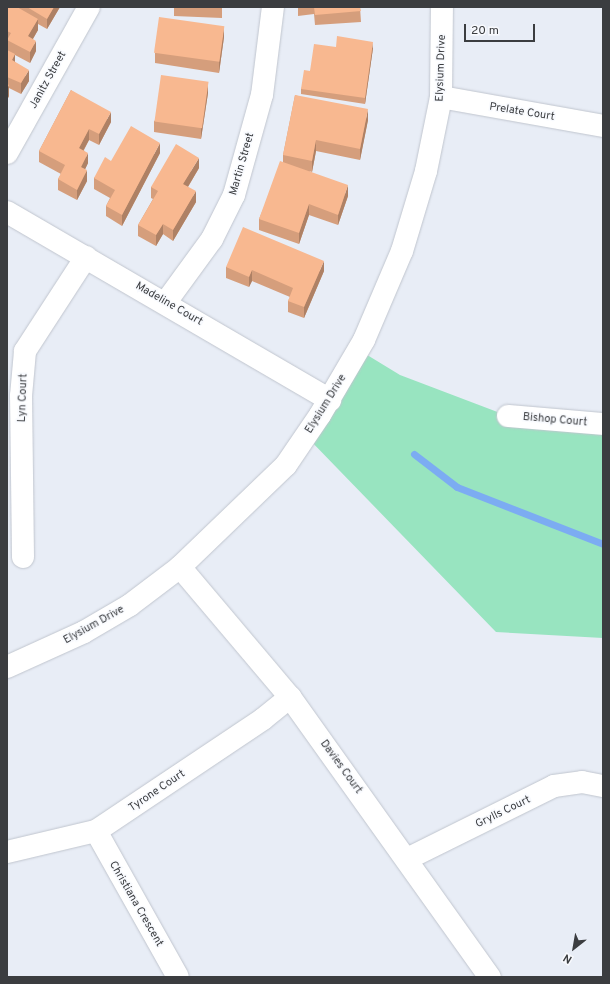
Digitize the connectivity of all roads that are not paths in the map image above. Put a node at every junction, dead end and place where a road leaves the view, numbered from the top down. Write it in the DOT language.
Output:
graph roads {
  1 [pos="89,7"];
  2 [pos="273,7"];
  3 [pos="442,7"];
  4 [pos="441,97"];
  5 [pos="603,126"];
  6 [pos="7,153"];
  7 [pos="7,212"];
  8 [pos="86,257"];
  9 [pos="166,302"];
  10 [pos="330,400"];
  11 [pos="508,416"];
  12 [pos="603,424"];
  13 [pos="23,557"];
  14 [pos="180,566"];
  15 [pos="7,667"];
  16 [pos="290,697"];
  17 [pos="603,786"];
  18 [pos="96,831"];
  19 [pos="7,852"];
  20 [pos="407,859"];
  21 [pos="178,977"];
  22 [pos="490,977"];
  1 -- 6 [label="street, Janitz Street"];
  2 -- 9 [label="street, Martin Street"];
  3 -- 4 [label="street, Elysium Drive"];
  4 -- 5 [label="street, Prelate Court"];
  4 -- 10 [label="street, Elysium Drive"];
  7 -- 8 [label="street, Madeline Court"];
  8 -- 9 [label="street, Madeline Court"];
  8 -- 13 [label="street, Lyn Court"];
  9 -- 10 [label="street, Madeline Court"];
  10 -- 14 [label="street, Elysium Drive"];
  11 -- 12 [label="street, Bishop Court"];
  14 -- 15 [label="street, Elysium Drive"];
  14 -- 16 [label="street, Davies Court"];
  16 -- 18 [label="street, Tyrone Court"];
  16 -- 20 [label="street, Davies Court"];
  17 -- 20 [label="street, Grylls Court"];
  18 -- 19 [label="street, Tyrone Court"];
  18 -- 21 [label="street, Christiana Crescent"];
  20 -- 22 [label="street, Davies Court"];
}
